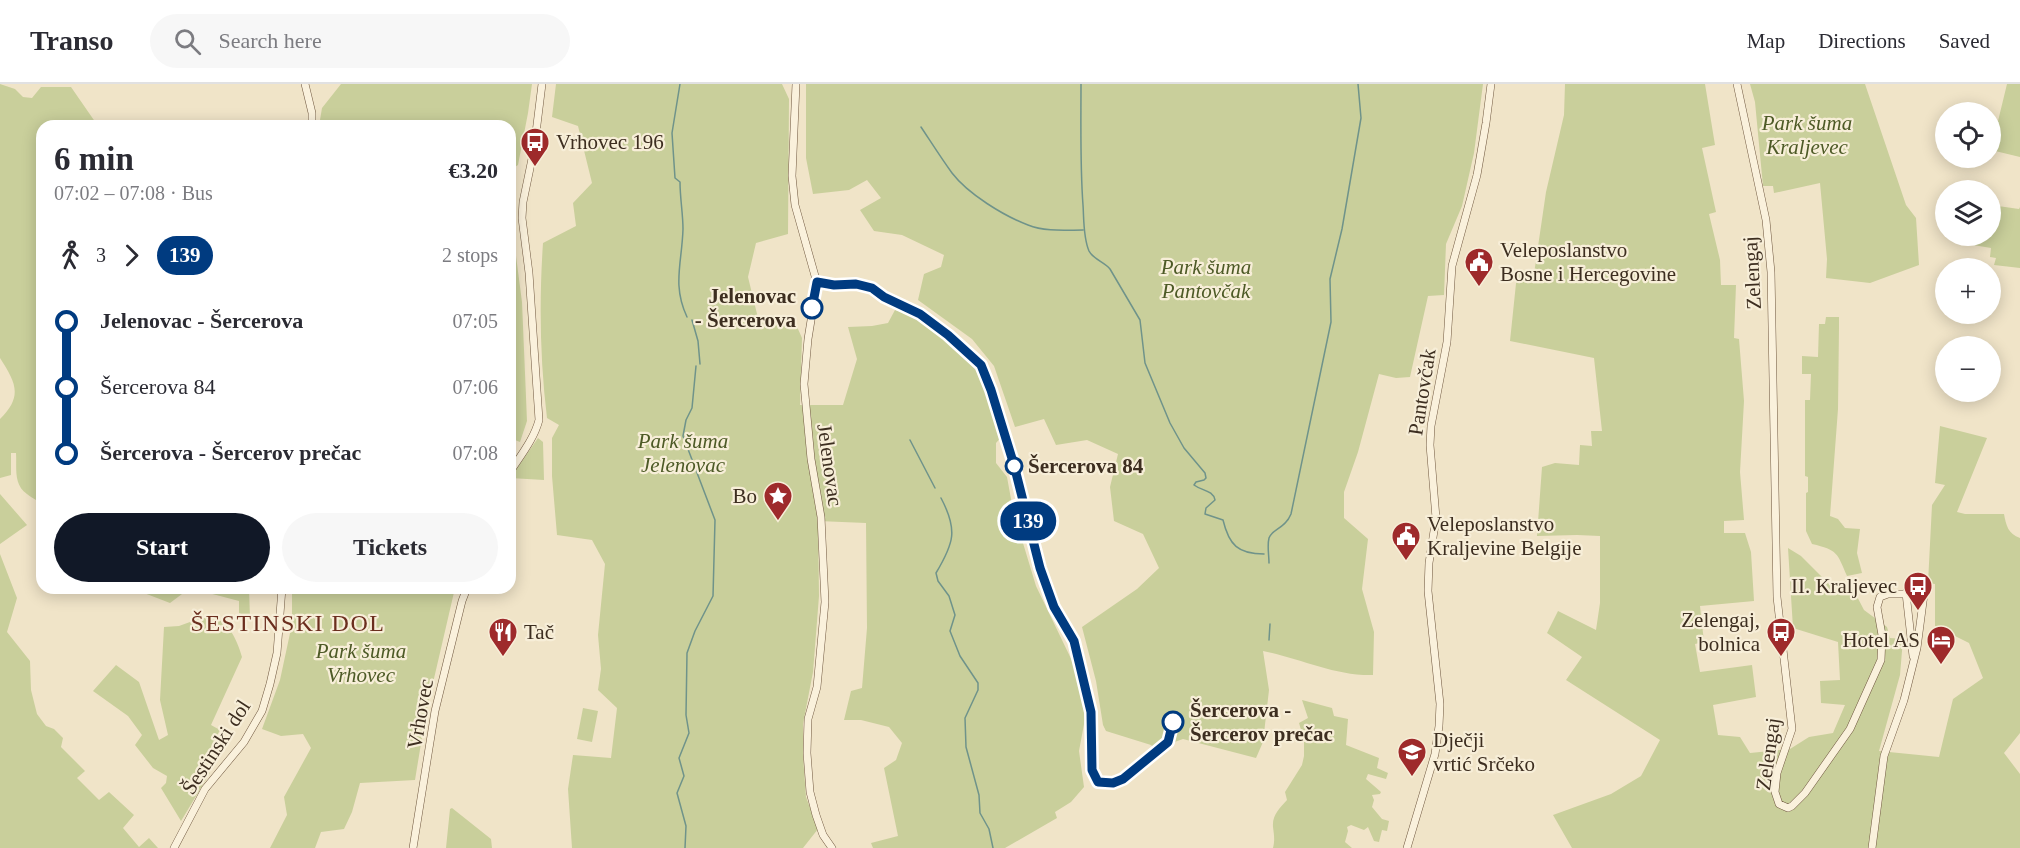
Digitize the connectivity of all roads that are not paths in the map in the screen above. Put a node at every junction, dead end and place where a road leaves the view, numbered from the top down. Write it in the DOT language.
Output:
graph roads {
  1 [pos="305,84"];
  2 [pos="542,84"];
  3 [pos="796,84"];
  4 [pos="1491,84"];
  5 [pos="1737,84"];
  6 [pos="312,120"];
  7 [pos="516,463"];
  8 [pos="282,594"];
  9 [pos="465,594"];
  10 [pos="1906,594"];
  11 [pos="1914,661"];
  12 [pos="174,848"];
  13 [pos="413,848"];
  14 [pos="832,848"];
  15 [pos="1407,848"];
  16 [pos="1872,848"];
  1 -- 6 [label="street"];
  2 -- 7 [label="street"];
  3 -- 14 [label="street, Jelenovac"];
  4 -- 15 [label="street, Pantovčak"];
  5 -- 10 [label="street, Zelengaj"];
  8 -- 12 [label="street, Šestinski dol"];
  9 -- 13 [label="street, Vrhovec"];
  10 -- 11 [label="street"];
  10 -- 11 [label="street"];
  11 -- 16 [label="street"];
}
